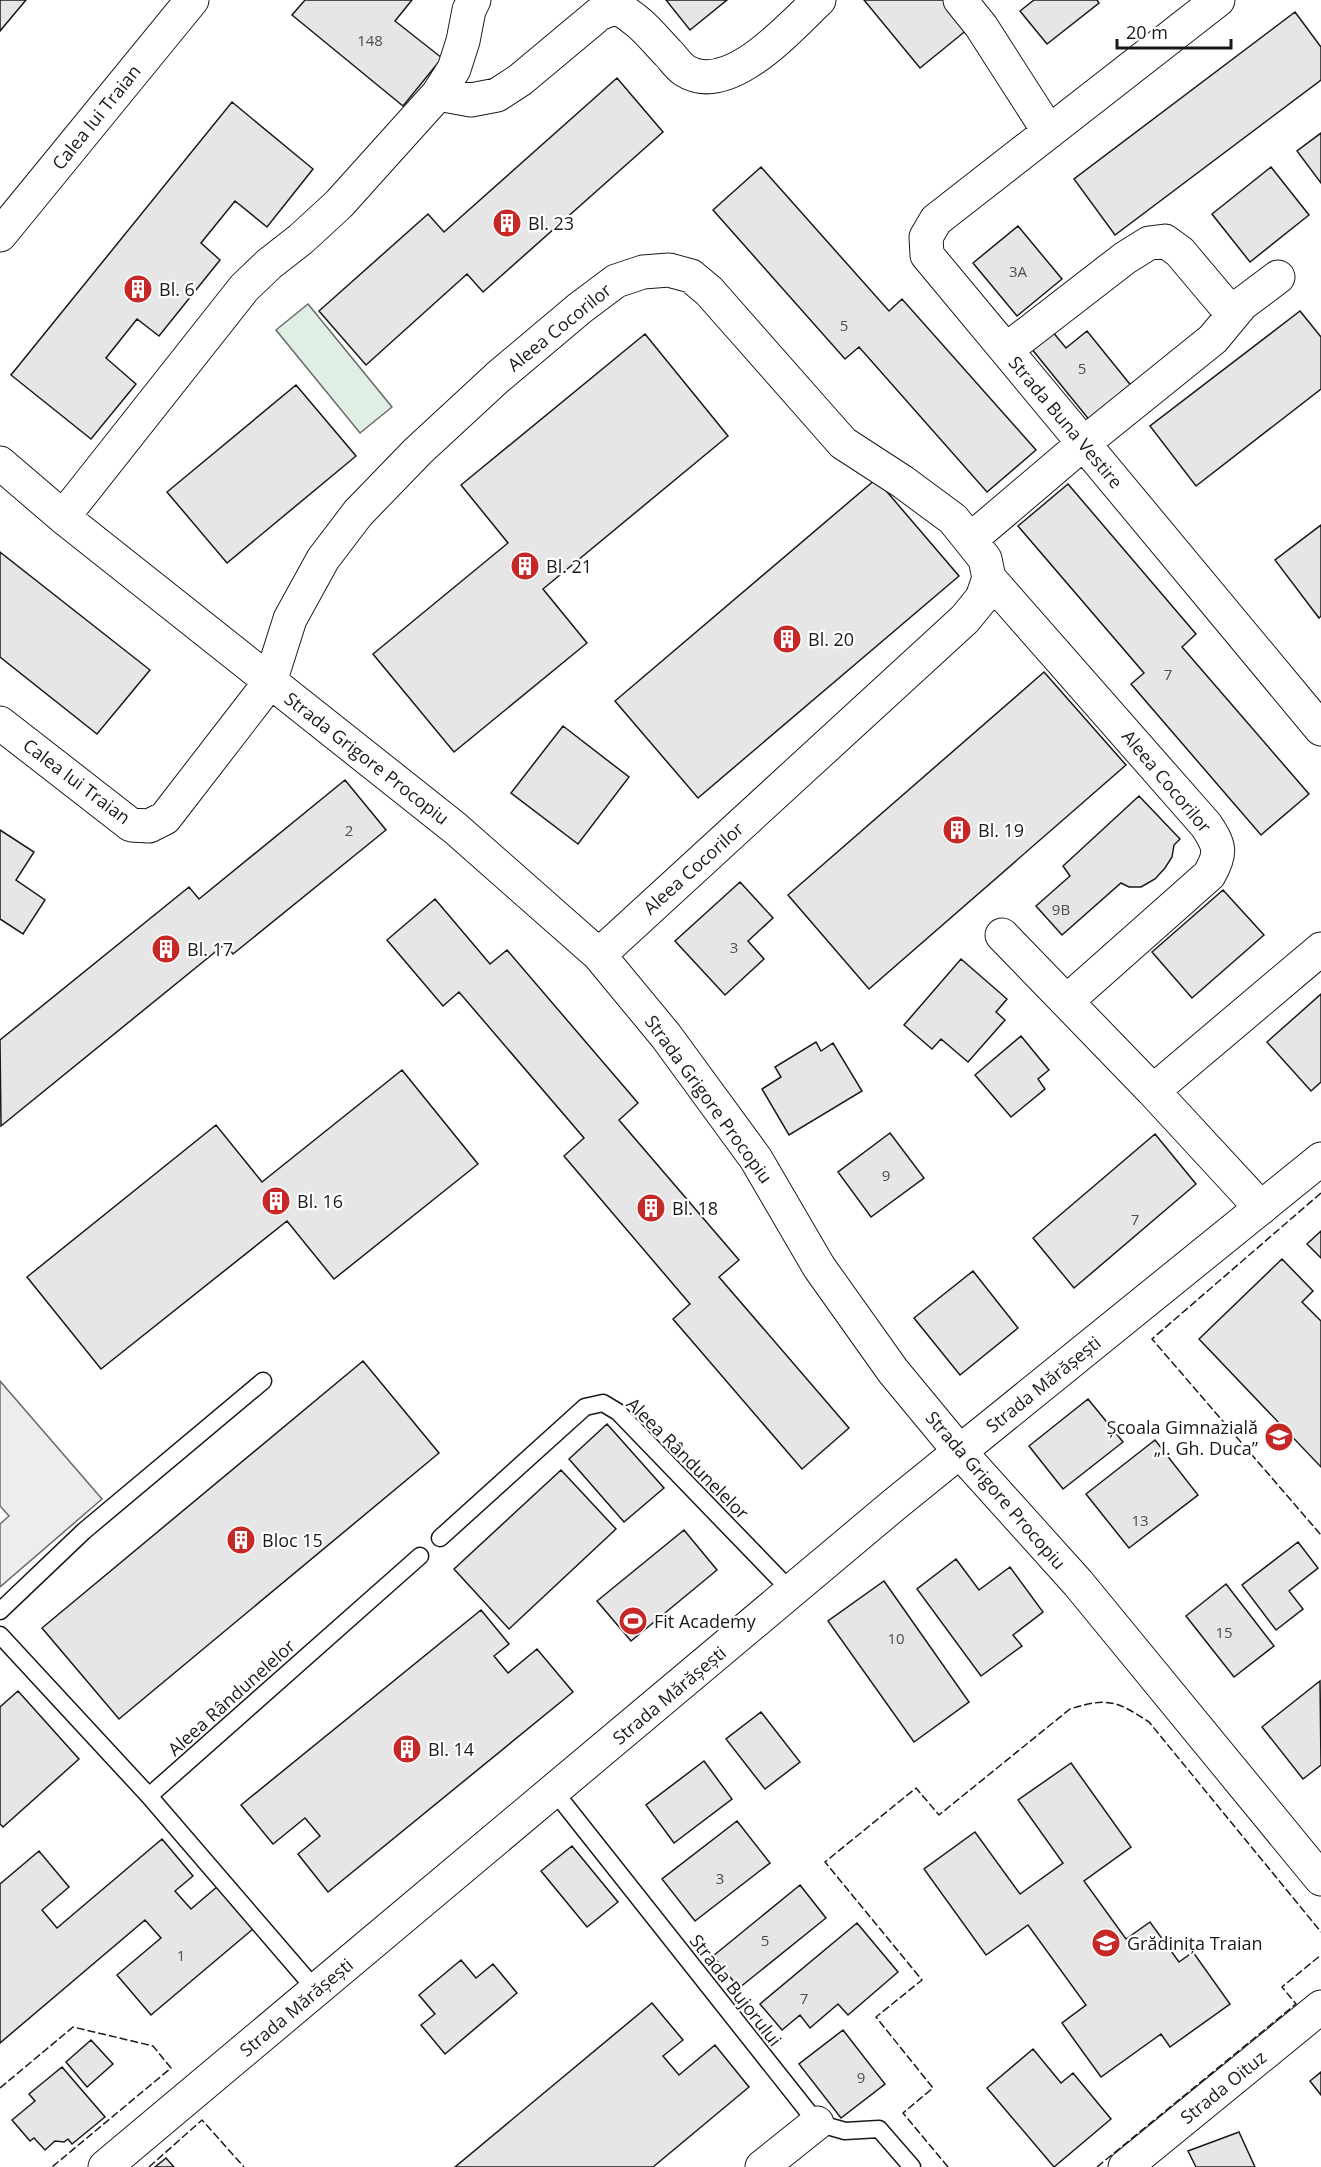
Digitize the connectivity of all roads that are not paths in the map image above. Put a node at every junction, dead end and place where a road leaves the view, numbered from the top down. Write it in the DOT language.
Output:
graph roads {
  1 [pos="192,0"];
  2 [pos="474,0"];
  3 [pos="819,0"];
  4 [pos="960,0"];
  5 [pos="1218,0"];
  6 [pos="438,94"];
  7 [pos="1049,132"];
  8 [pos="0,235"];
  9 [pos="1278,277"];
  10 [pos="1242,304"];
  11 [pos="1006,350"];
  12 [pos="1084,443"];
  13 [pos="0,463"];
  14 [pos="63,516"];
  15 [pos="970,540"];
  16 [pos="990,578"];
  17 [pos="270,682"];
  18 [pos="0,723"];
  19 [pos="1321,729"];
  20 [pos="1002,935"];
  21 [pos="1321,949"];
  22 [pos="598,955"];
  23 [pos="1067,1001"];
  24 [pos="1153,1091"];
  25 [pos="1321,1159"];
  26 [pos="1261,1208"];
  27 [pos="263,1381"];
  28 [pos="960,1452"];
  29 [pos="440,1538"];
  30 [pos="420,1556"];
  31 [pos="792,1592"];
  32 [pos="0,1611"];
  33 [pos="0,1635"];
  34 [pos="554,1791"];
  35 [pos="149,1796"];
  36 [pos="1321,1879"];
  37 [pos="316,1990"];
  38 [pos="1321,2007"];
  39 [pos="817,2123"];
  40 [pos="105,2167"];
  41 [pos="762,2167"];
  42 [pos="912,2167"];
  43 [pos="1125,2167"];
  1 -- 8 [label="street, Calea lui Traian"];
  2 -- 6 [label="street"];
  3 -- 6 [label="street"];
  4 -- 7 [label="street"];
  5 -- 7 [label="street, Strada Buna Vestire"];
  6 -- 14 [label="street"];
  7 -- 11 [label="street, Strada Buna Vestire"];
  9 -- 10 [label="street"];
  10 -- 11 [label="street"];
  10 -- 12 [label="street"];
  11 -- 12 [label="street, Strada Buna Vestire"];
  12 -- 15 [label="street"];
  12 -- 19 [label="street, Strada Buna Vestire"];
  13 -- 14 [label="street, Strada Grigore Procopiu"];
  14 -- 17 [label="street, Strada Grigore Procopiu"];
  15 -- 16 [label="street, Aleea Cocorilor"];
  15 -- 17 [label="street, Aleea Cocorilor"];
  16 -- 22 [label="street, Aleea Cocorilor"];
  16 -- 23 [label="street, Aleea Cocorilor"];
  17 -- 18 [label="street, Calea lui Traian"];
  17 -- 22 [label="street, Strada Grigore Procopiu"];
  20 -- 23 [label="street"];
  21 -- 24 [label="street"];
  22 -- 28 [label="street, Strada Grigore Procopiu"];
  23 -- 24 [label="street"];
  24 -- 26 [label="street"];
  25 -- 26 [label="street, Strada Mărășești"];
  26 -- 28 [label="street, Strada Mărășești"];
  27 -- 32 [label="lane"];
  28 -- 31 [label="street, Strada Mărășești"];
  28 -- 36 [label="street, Strada Grigore Procopiu"];
  29 -- 31 [label="lane, Aleea Rândunelelor"];
  30 -- 35 [label="lane, Aleea Rândunelelor"];
  31 -- 34 [label="street, Strada Mărășești"];
  33 -- 35 [label="lane"];
  34 -- 37 [label="street, Strada Mărășești"];
  34 -- 39 [label="lane, Strada Bujorului"];
  35 -- 37 [label="lane"];
  37 -- 40 [label="street, Strada Mărășești"];
  38 -- 43 [label="street, Strada Oituz"];
  39 -- 41 [label="street"];
  39 -- 42 [label="lane"];
}
